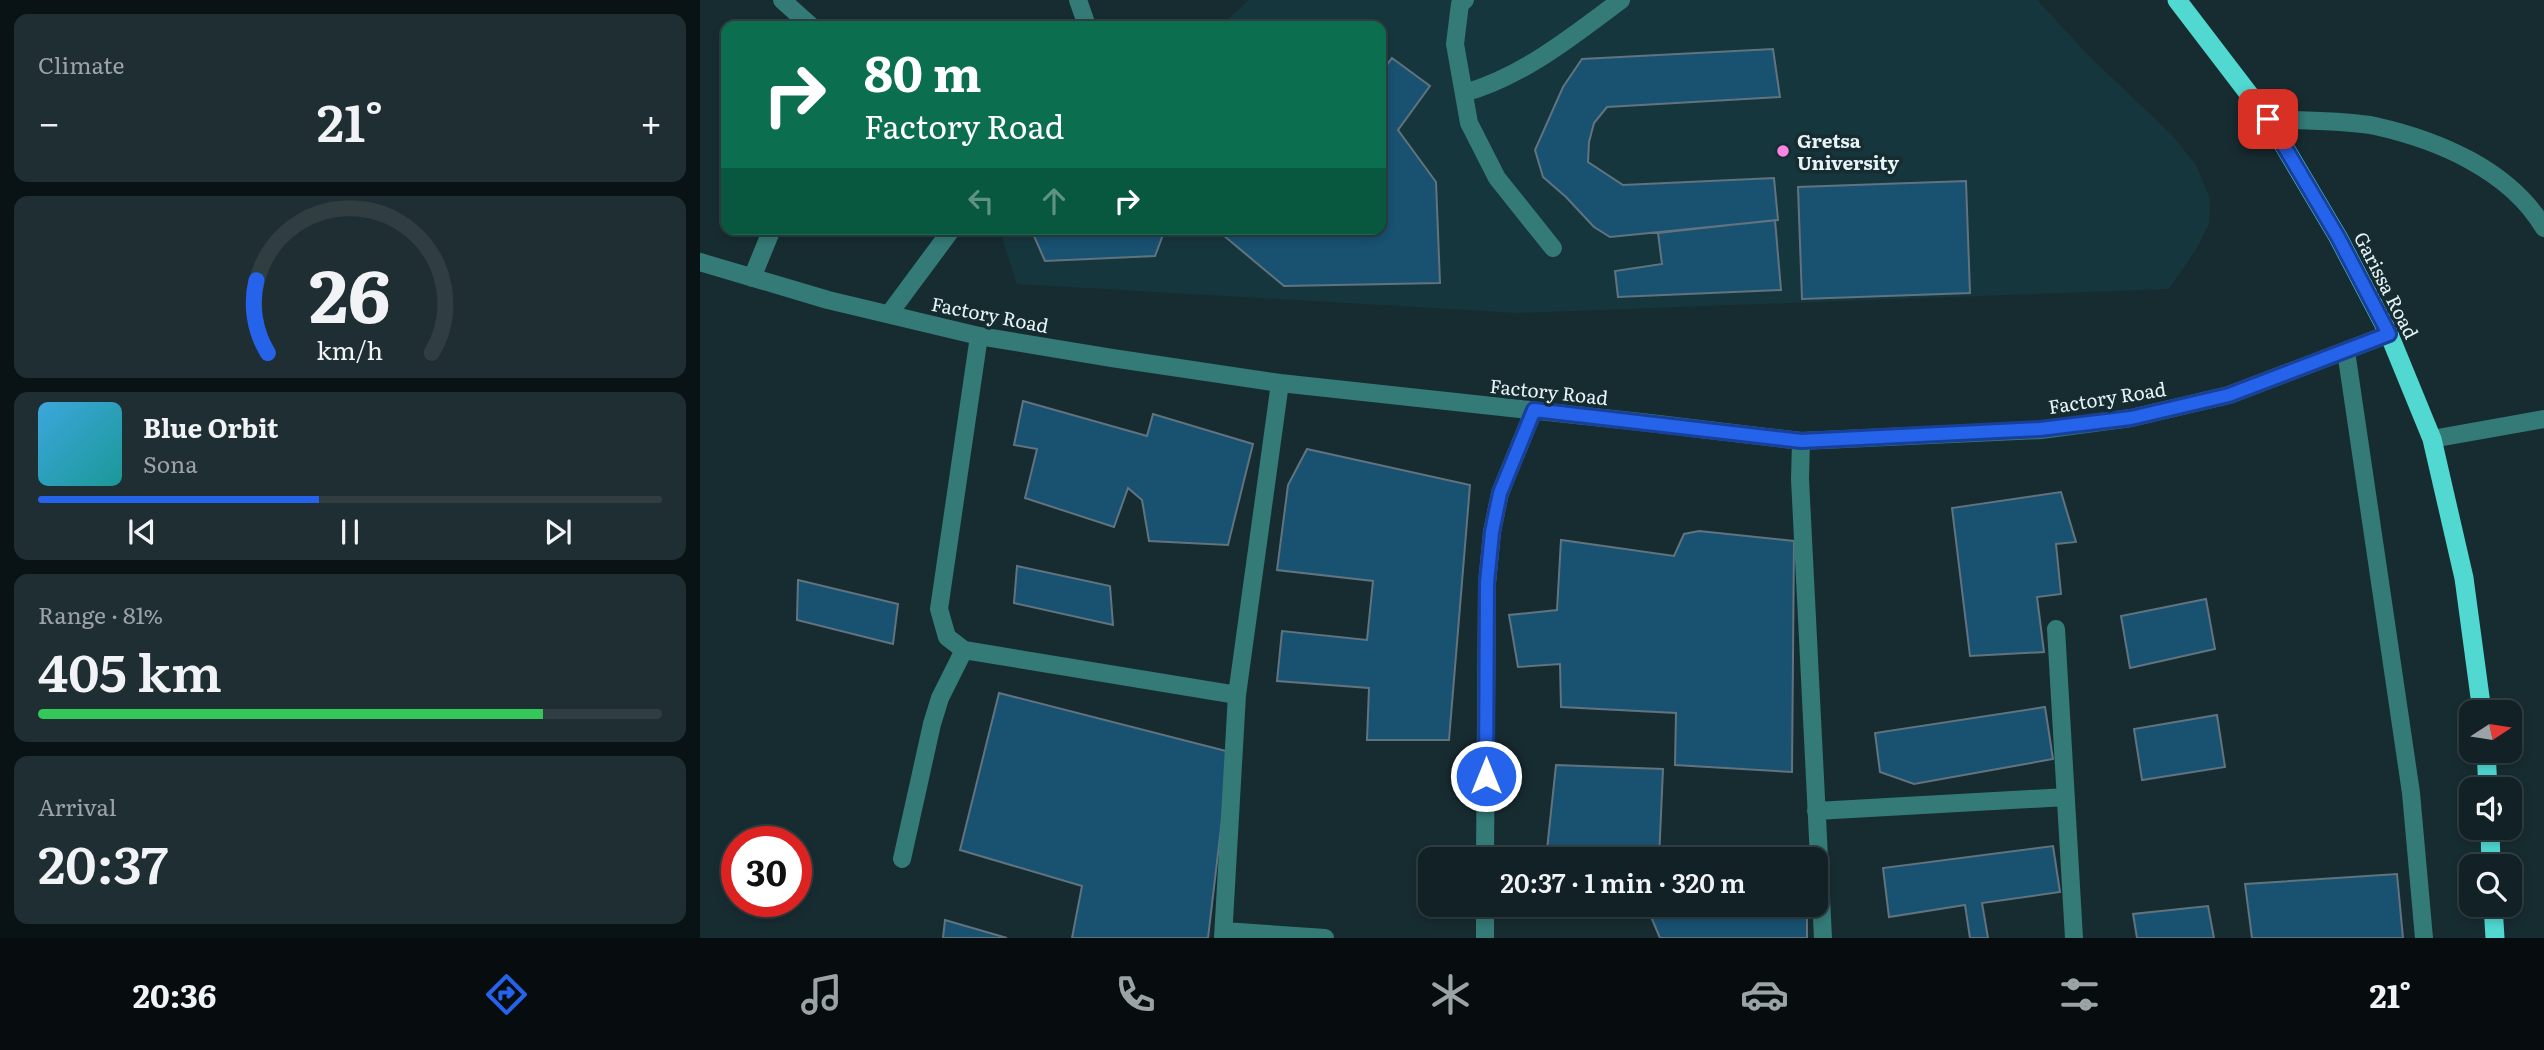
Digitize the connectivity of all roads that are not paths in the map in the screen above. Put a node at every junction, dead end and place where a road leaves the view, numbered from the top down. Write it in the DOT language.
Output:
graph roads {
  1 [pos="782,0"];
  2 [pos="1078,0"];
  3 [pos="1465,0"];
  4 [pos="1621,0"];
  5 [pos="2177,0"];
  6 [pos="805,21"];
  7 [pos="1085,21"];
  8 [pos="1464,93"];
  9 [pos="2268,119"];
  10 [pos="2544,228"];
  11 [pos="770,235"];
  12 [pos="947,235"];
  13 [pos="1553,248"];
  14 [pos="701,262"];
  15 [pos="752,278"];
  16 [pos="889,314"];
  17 [pos="2389,334"];
  18 [pos="979,336"];
  19 [pos="2346,351"];
  20 [pos="1280,383"];
  21 [pos="1534,410"];
  22 [pos="2544,419"];
  23 [pos="2432,439"];
  24 [pos="1801,441"];
  25 [pos="2056,629"];
  26 [pos="964,650"];
  27 [pos="1237,695"];
  28 [pos="2480,700"];
  29 [pos="2066,797"];
  30 [pos="1816,811"];
  31 [pos="1485,847"];
  32 [pos="902,859"];
  33 [pos="1485,917"];
  34 [pos="2494,917"];
  35 [pos="1224,935"];
  36 [pos="1325,938"];
  37 [pos="1485,938"];
  38 [pos="1823,938"];
  39 [pos="2074,938"];
  40 [pos="2424,938"];
  41 [pos="2495,938"];
  1 -- 6 [label="street"];
  2 -- 7 [label="street"];
  3 -- 8 [label="street"];
  4 -- 8 [label="street"];
  5 -- 9 [label="highway, Garissa Road"];
  8 -- 13 [label="street"];
  9 -- 10 [label="street"];
  9 -- 17 [label="highway, Garissa Road"];
  11 -- 15 [label="street"];
  12 -- 16 [label="street"];
  14 -- 15 [label="street, Factory Road"];
  15 -- 16 [label="street, Factory Road"];
  16 -- 18 [label="street, Factory Road"];
  17 -- 19 [label="street, Factory Road"];
  17 -- 23 [label="highway, Garissa Road"];
  18 -- 20 [label="street, Factory Road"];
  18 -- 26 [label="street"];
  19 -- 24 [label="street, Factory Road"];
  19 -- 40 [label="street"];
  20 -- 21 [label="street, Factory Road"];
  20 -- 27 [label="street"];
  21 -- 24 [label="street, Factory Road"];
  21 -- 31 [label="street"];
  22 -- 23 [label="street"];
  23 -- 28 [label="highway, Garissa Road"];
  24 -- 30 [label="street"];
  25 -- 29 [label="street"];
  26 -- 27 [label="street"];
  26 -- 32 [label="street"];
  27 -- 35 [label="street"];
  29 -- 30 [label="street"];
  29 -- 39 [label="street"];
  30 -- 38 [label="street"];
  33 -- 37 [label="street"];
  34 -- 41 [label="highway"];
  35 -- 36 [label="street"];
}
